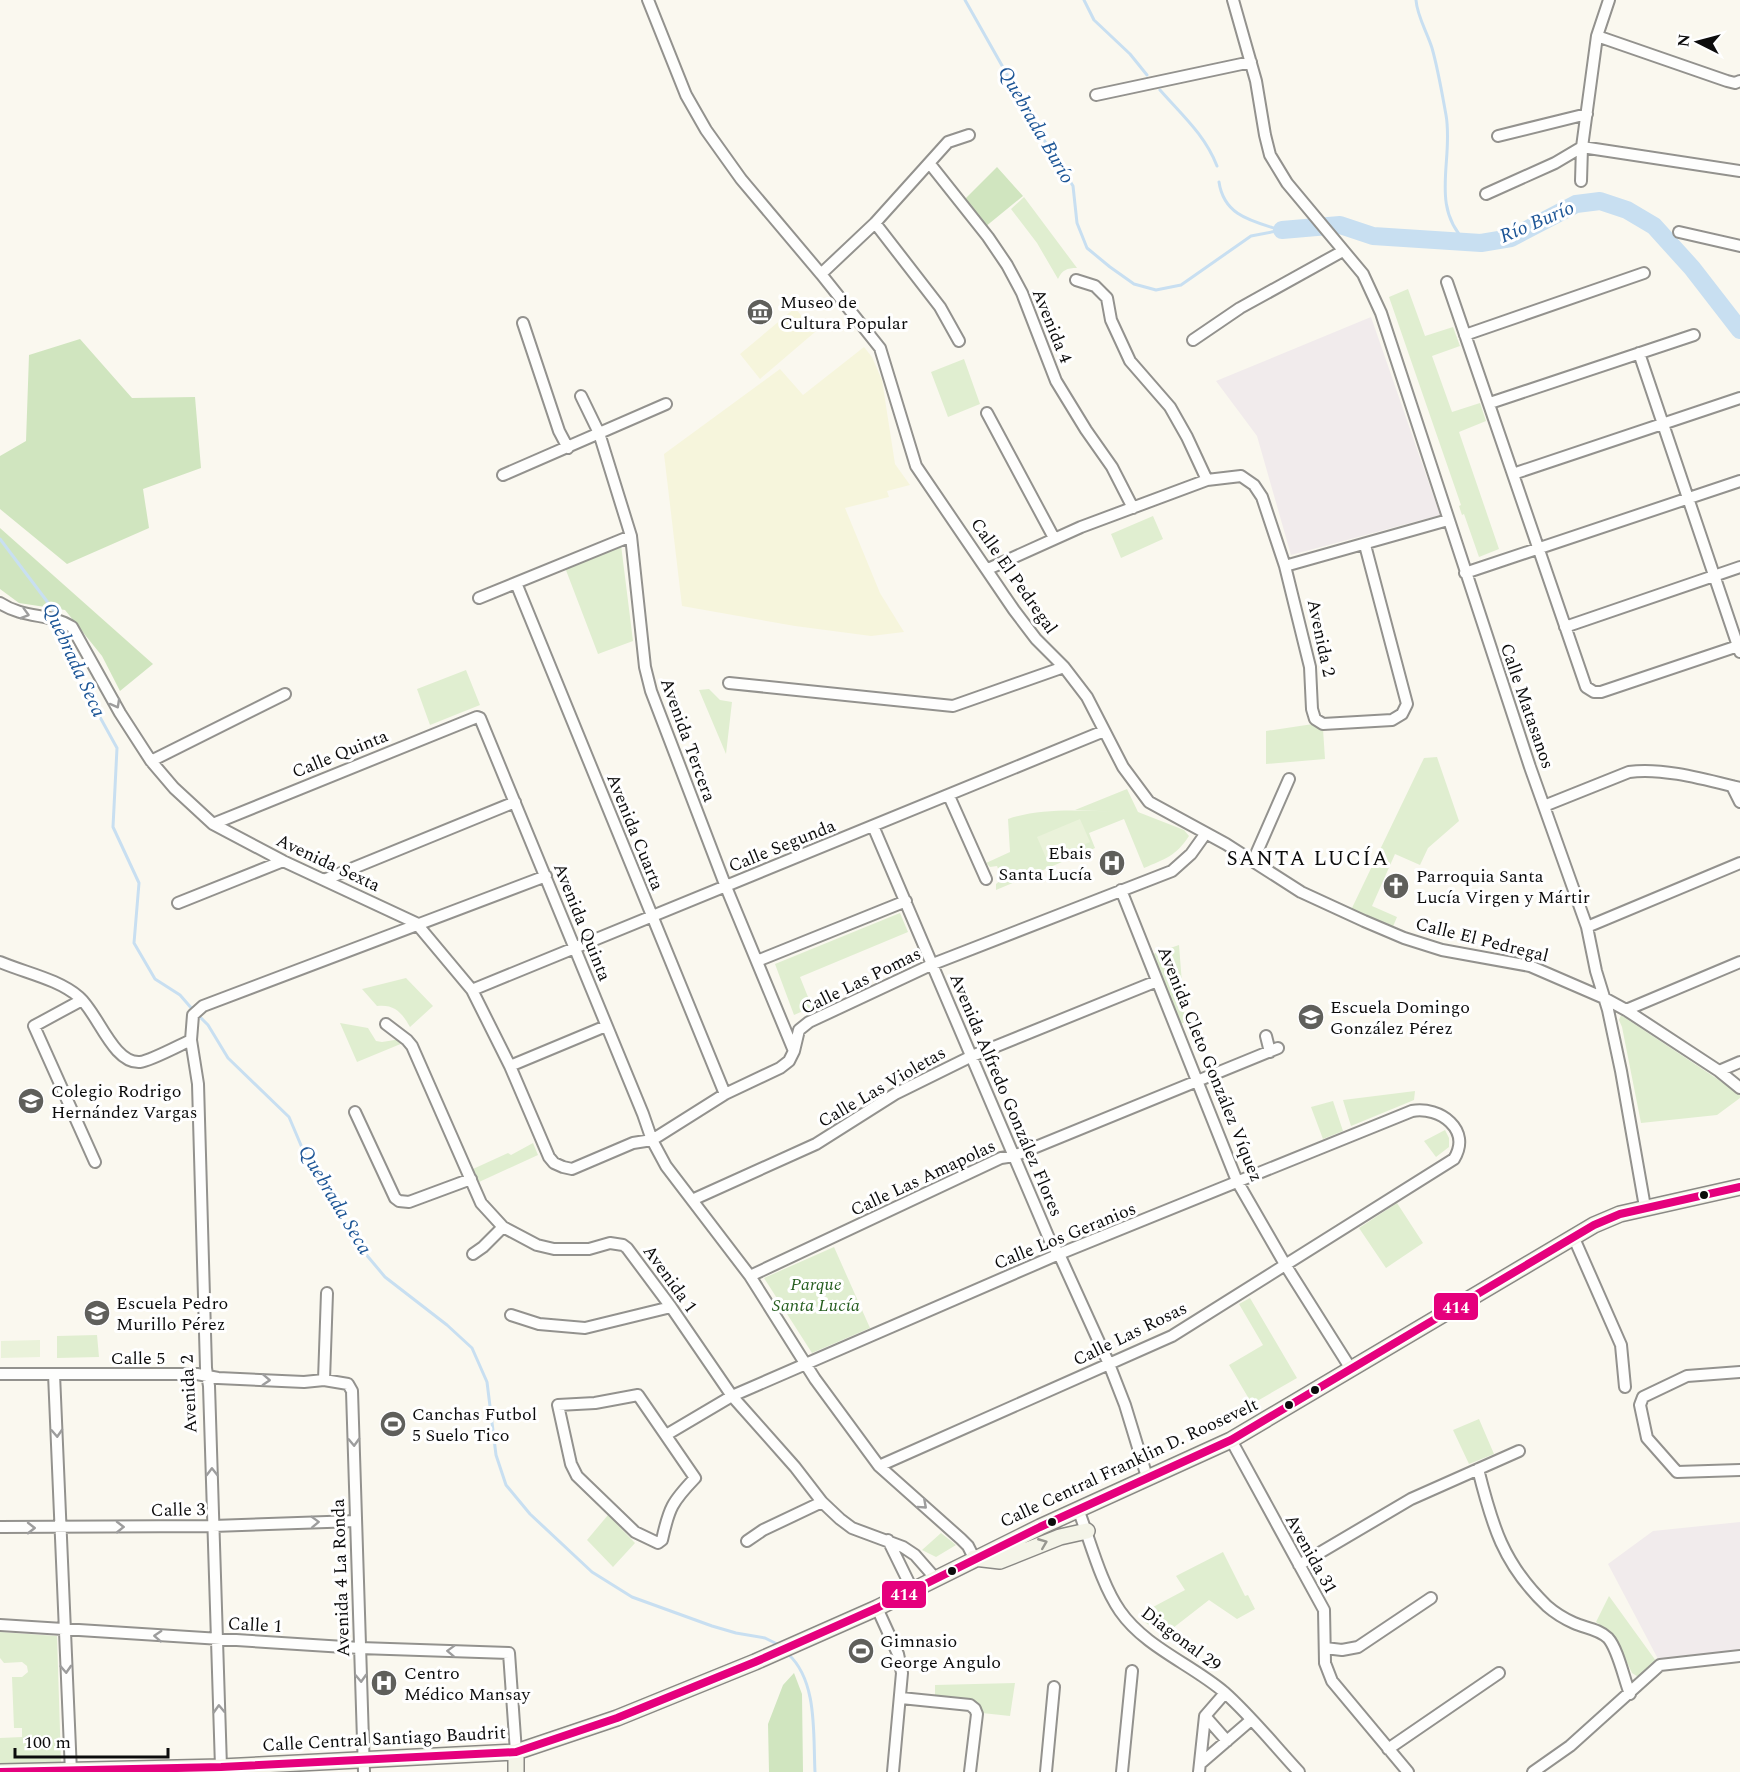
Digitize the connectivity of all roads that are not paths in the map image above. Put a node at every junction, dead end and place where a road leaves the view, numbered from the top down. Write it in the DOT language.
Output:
graph roads {
  1 [pos="648,0"];
  2 [pos="1233,0"];
  3 [pos="1609,0"];
  4 [pos="1597,36"];
  5 [pos="1251,62"];
  6 [pos="1740,81"];
  7 [pos="1096,95"];
  8 [pos="1587,114"];
  9 [pos="969,135"];
  10 [pos="1498,136"];
  11 [pos="1582,147"];
  12 [pos="930,164"];
  13 [pos="1740,171"];
  14 [pos="1581,182"];
  15 [pos="1486,194"];
  16 [pos="875,223"];
  17 [pos="1679,232"];
  18 [pos="1740,246"];
  19 [pos="1343,251"];
  20 [pos="1644,273"];
  21 [pos="822,274"];
  22 [pos="1076,280"];
  23 [pos="1447,282"];
  24 [pos="523,323"];
  25 [pos="1465,335"];
  26 [pos="1694,335"];
  27 [pos="1194,340"];
  28 [pos="959,341"];
  29 [pos="1639,353"];
  30 [pos="581,396"];
  31 [pos="1740,398"];
  32 [pos="1490,403"];
  33 [pos="666,404"];
  34 [pos="987,413"];
  35 [pos="1663,424"];
  36 [pos="599,433"];
  37 [pos="568,448"];
  38 [pos="1514,474"];
  39 [pos="503,475"];
  40 [pos="1207,480"];
  41 [pos="1740,481"];
  42 [pos="1688,499"];
  43 [pos="1133,508"];
  44 [pos="1448,520"];
  45 [pos="631,536"];
  46 [pos="1054,538"];
  47 [pos="1365,545"];
  48 [pos="1538,549"];
  49 [pos="1285,566"];
  50 [pos="1740,567"];
  51 [pos="988,569"];
  52 [pos="1465,573"];
  53 [pos="1714,576"];
  54 [pos="516,583"];
  55 [pos="479,598"];
  56 [pos="0,603"];
  57 [pos="1564,627"];
  58 [pos="1739,650"];
  59 [pos="1064,667"];
  60 [pos="729,683"];
  61 [pos="285,694"];
  62 [pos="480,718"];
  63 [pos="1104,731"];
  64 [pos="152,761"];
  65 [pos="1289,779"];
  66 [pos="1736,787"];
  67 [pos="949,796"];
  68 [pos="515,802"];
  69 [pos="1740,802"];
  70 [pos="1544,806"];
  71 [pos="213,824"];
  72 [pos="873,826"];
  73 [pos="1206,832"];
  74 [pos="283,861"];
  75 [pos="1253,861"];
  76 [pos="1740,863"];
  77 [pos="546,876"];
  78 [pos="986,879"];
  79 [pos="324,880"];
  80 [pos="726,887"];
  81 [pos="1121,890"];
  82 [pos="906,901"];
  83 [pos="178,903"];
  84 [pos="652,918"];
  85 [pos="416,923"];
  86 [pos="1587,927"];
  87 [pos="575,949"];
  88 [pos="757,961"];
  89 [pos="0,962"];
  90 [pos="1740,962"];
  91 [pos="933,964"];
  92 [pos="1157,981"];
  93 [pos="472,990"];
  94 [pos="1604,998"];
  95 [pos="82,999"];
  96 [pos="1626,1010"];
  97 [pos="386,1024"];
  98 [pos="606,1026"];
  99 [pos="1266,1036"];
  100 [pos="191,1041"];
  101 [pos="794,1051"];
  102 [pos="972,1056"];
  103 [pos="1740,1062"];
  104 [pos="510,1066"];
  105 [pos="1719,1071"];
  106 [pos="1197,1082"];
  107 [pos="1740,1088"];
  108 [pos="725,1094"];
  109 [pos="1412,1111"];
  110 [pos="355,1112"];
  111 [pos="652,1140"];
  112 [pos="1014,1156"];
  113 [pos="549,1157"];
  114 [pos="95,1162"];
  115 [pos="471,1179"];
  116 [pos="1237,1181"];
  117 [pos="1740,1187"];
  118 [pos="692,1200"];
  119 [pos="1645,1207"];
  120 [pos="503,1227"];
  121 [pos="1573,1236"];
  122 [pos="473,1254"];
  123 [pos="1059,1254"];
  124 [pos="1286,1266"];
  125 [pos="750,1276"];
  126 [pos="327,1293"];
  127 [pos="671,1307"];
  128 [pos="511,1315"];
  129 [pos="807,1364"];
  130 [pos="1109,1364"];
  131 [pos="1351,1369"];
  132 [pos="1740,1372"];
  133 [pos="0,1374"];
  134 [pos="54,1374"];
  135 [pos="208,1376"];
  136 [pos="324,1380"];
  137 [pos="348,1384"];
  138 [pos="1625,1387"];
  139 [pos="732,1396"];
  140 [pos="666,1435"];
  141 [pos="1231,1440"];
  142 [pos="1519,1451"];
  143 [pos="879,1466"];
  144 [pos="1478,1469"];
  145 [pos="1740,1470"];
  146 [pos="1147,1477"];
  147 [pos="822,1502"];
  148 [pos="1078,1509"];
  149 [pos="356,1521"];
  150 [pos="213,1526"];
  151 [pos="0,1527"];
  152 [pos="61,1528"];
  153 [pos="1087,1532"];
  154 [pos="888,1540"];
  155 [pos="747,1541"];
  156 [pos="974,1558"];
  157 [pos="1299,1565"];
  158 [pos="936,1579"];
  159 [pos="913,1591"];
  160 [pos="1431,1598"];
  161 [pos="877,1608"];
  162 [pos="0,1625"];
  163 [pos="64,1630"];
  164 [pos="217,1640"];
  165 [pos="360,1648"];
  166 [pos="1325,1648"];
  167 [pos="1740,1656"];
  168 [pos="755,1662"];
  169 [pos="1132,1671"];
  170 [pos="1499,1673"];
  171 [pos="1054,1687"];
  172 [pos="1225,1693"];
  173 [pos="1630,1694"];
  174 [pos="901,1698"];
  175 [pos="1205,1716"];
  176 [pos="1251,1720"];
  177 [pos="1227,1741"];
  178 [pos="1388,1749"];
  179 [pos="516,1752"];
  180 [pos="364,1766"];
  181 [pos="1199,1768"];
  182 [pos="221,1770"];
  183 [pos="0,1772"];
  184 [pos="71,1772"];
  185 [pos="516,1772"];
  186 [pos="893,1772"];
  187 [pos="970,1772"];
  188 [pos="1046,1772"];
  189 [pos="1122,1772"];
  190 [pos="1299,1772"];
  191 [pos="1408,1772"];
  192 [pos="1533,1772"];
  1 -- 21 [label="street, Calle El Pedregal"];
  2 -- 5 [label="street"];
  3 -- 4 [label="street"];
  4 -- 6 [label="street"];
  4 -- 8 [label="street"];
  5 -- 7 [label="street"];
  5 -- 19 [label="street, Calle Matasanos"];
  8 -- 10 [label="street"];
  8 -- 11 [label="street"];
  9 -- 12 [label="street"];
  11 -- 13 [label="street"];
  11 -- 14 [label="street"];
  11 -- 15 [label="street"];
  12 -- 16 [label="street"];
  12 -- 43 [label="street, Avenida 4"];
  16 -- 21 [label="street"];
  16 -- 28 [label="street"];
  17 -- 18 [label="street"];
  19 -- 27 [label="street"];
  19 -- 44 [label="street, Calle Matasanos"];
  20 -- 25 [label="street"];
  21 -- 51 [label="street, Calle El Pedregal"];
  22 -- 40 [label="street"];
  23 -- 25 [label="street"];
  24 -- 37 [label="street"];
  25 -- 32 [label="street"];
  26 -- 29 [label="street"];
  29 -- 32 [label="street"];
  29 -- 35 [label="street"];
  30 -- 36 [label="street, Avenida Tercera"];
  31 -- 35 [label="street"];
  32 -- 38 [label="street"];
  33 -- 36 [label="street"];
  34 -- 46 [label="street"];
  35 -- 38 [label="street"];
  35 -- 42 [label="street"];
  36 -- 37 [label="street"];
  36 -- 45 [label="street, Avenida Tercera"];
  37 -- 39 [label="street"];
  38 -- 48 [label="street"];
  40 -- 43 [label="street"];
  40 -- 49 [label="street, Avenida 2"];
  41 -- 42 [label="street"];
  42 -- 48 [label="street"];
  42 -- 53 [label="street"];
  43 -- 46 [label="street"];
  44 -- 47 [label="street"];
  44 -- 52 [label="street, Calle Matasanos"];
  45 -- 54 [label="street"];
  45 -- 80 [label="street, Avenida Tercera"];
  46 -- 51 [label="street"];
  47 -- 49 [label="street"];
  47 -- 49 [label="street, Avenida 2"];
  48 -- 52 [label="street"];
  48 -- 57 [label="street"];
  50 -- 53 [label="street"];
  51 -- 59 [label="street, Calle El Pedregal"];
  52 -- 70 [label="street, Calle Matasanos"];
  53 -- 57 [label="street"];
  53 -- 58 [label="street"];
  54 -- 55 [label="street"];
  54 -- 84 [label="street, Avenida Cuarta"];
  56 -- 64 [label="street, Avenida Sexta, one-way"];
  57 -- 58 [label="street"];
  59 -- 60 [label="street"];
  59 -- 63 [label="street, Calle El Pedregal"];
  61 -- 64 [label="street"];
  62 -- 68 [label="street, Avenida Quinta"];
  62 -- 71 [label="street, Calle Quinta"];
  63 -- 67 [label="street, Calle Segunda"];
  63 -- 73 [label="street, Calle El Pedregal"];
  64 -- 71 [label="street, Avenida Sexta"];
  65 -- 75 [label="street"];
  66 -- 69 [label="street"];
  66 -- 70 [label="street"];
  67 -- 72 [label="street, Calle Segunda"];
  67 -- 78 [label="street"];
  68 -- 77 [label="street, Avenida Quinta"];
  68 -- 79 [label="street"];
  70 -- 86 [label="street, Calle Matasanos"];
  71 -- 74 [label="street, Avenida Sexta"];
  72 -- 80 [label="street, Calle Segunda"];
  72 -- 82 [label="street, Avenida Alfredo González Flores"];
  73 -- 75 [label="street, Calle El Pedregal"];
  73 -- 81 [label="street, Calle Las Pomas"];
  74 -- 79 [label="street, Avenida Sexta"];
  74 -- 83 [label="street"];
  75 -- 94 [label="street, Calle El Pedregal"];
  76 -- 86 [label="street"];
  77 -- 85 [label="street"];
  77 -- 87 [label="street, Avenida Quinta"];
  79 -- 85 [label="street, Avenida Sexta"];
  80 -- 84 [label="street, Calle Segunda"];
  80 -- 88 [label="street, Avenida Tercera"];
  81 -- 91 [label="street, Calle Las Pomas"];
  81 -- 92 [label="street, Avenida Cleto González Víquez"];
  82 -- 88 [label="street"];
  82 -- 91 [label="street, Avenida Alfredo González Flores"];
  84 -- 87 [label="street, Calle Segunda"];
  84 -- 108 [label="street, Avenida Cuarta"];
  85 -- 93 [label="street, Avenida Sexta"];
  85 -- 100 [label="street, Avenida 2"];
  86 -- 94 [label="street, Calle Matasanos"];
  87 -- 93 [label="street, Calle Segunda"];
  87 -- 98 [label="street, Avenida Quinta"];
  88 -- 101 [label="street, Avenida Tercera"];
  89 -- 95 [label="street"];
  90 -- 96 [label="street"];
  91 -- 101 [label="street, Calle Las Pomas"];
  91 -- 102 [label="street, Avenida Alfredo González Flores"];
  92 -- 102 [label="street, Calle Las Violetas"];
  92 -- 106 [label="street, Avenida Cleto González Víquez"];
  93 -- 104 [label="street, Avenida Sexta"];
  94 -- 96 [label="street, Calle El Pedregal"];
  94 -- 119 [label="street, Calle Matasanos"];
  95 -- 100 [label="street"];
  95 -- 114 [label="street"];
  96 -- 105 [label="street, Calle El Pedregal"];
  97 -- 115 [label="street, Avenida 1"];
  98 -- 104 [label="street"];
  98 -- 111 [label="street, Avenida Quinta"];
  99 -- 106 [label="street, Calle Las Amapolas"];
  100 -- 135 [label="street, Avenida 2"];
  101 -- 108 [label="street, Calle Las Pomas"];
  102 -- 112 [label="street, Avenida Alfredo González Flores"];
  102 -- 118 [label="street, Calle Las Violetas"];
  103 -- 105 [label="street"];
  104 -- 113 [label="street, Avenida Sexta"];
  105 -- 107 [label="street, Calle El Pedregal"];
  106 -- 112 [label="street, Calle Las Amapolas"];
  106 -- 116 [label="street, Avenida Cleto González Víquez"];
  108 -- 111 [label="street, Calle Las Pomas"];
  109 -- 116 [label="street, Calle Los Geranios"];
  109 -- 124 [label="street, Calle Las Rosas"];
  110 -- 115 [label="street"];
  111 -- 113 [label="street, Calle Las Pomas"];
  111 -- 118 [label="street, Avenida Quinta"];
  112 -- 123 [label="street, Avenida Alfredo González Flores"];
  112 -- 125 [label="street, Calle Las Amapolas"];
  115 -- 120 [label="street, Avenida 1"];
  116 -- 123 [label="street, Calle Los Geranios"];
  116 -- 124 [label="street, Avenida Cleto González Víquez"];
  117 -- 119 [label="main road, Calle Central Franklin D. Roosevelt"];
  118 -- 125 [label="street, Avenida Quinta"];
  119 -- 121 [label="main road, Calle Central Franklin D. Roosevelt"];
  120 -- 122 [label="street"];
  120 -- 127 [label="street, Avenida 1"];
  121 -- 131 [label="main road, Calle Central Franklin D. Roosevelt"];
  121 -- 138 [label="street"];
  123 -- 129 [label="street, Calle Los Geranios"];
  123 -- 130 [label="street, Avenida Alfredo González Flores"];
  124 -- 130 [label="street, Calle Las Rosas"];
  124 -- 131 [label="street, Avenida Cleto González Víquez"];
  125 -- 129 [label="street, Avenida Quinta"];
  126 -- 136 [label="street"];
  127 -- 128 [label="street"];
  127 -- 139 [label="street, Avenida 1"];
  129 -- 139 [label="street, Calle Los Geranios"];
  129 -- 143 [label="street, Avenida Quinta"];
  130 -- 143 [label="street, Calle Las Rosas"];
  130 -- 146 [label="street, Avenida Alfredo González Flores"];
  131 -- 141 [label="main road, Calle Central Franklin D. Roosevelt"];
  132 -- 145 [label="street"];
  133 -- 134 [label="street, Calle 5"];
  134 -- 135 [label="street, Calle 5"];
  134 -- 152 [label="street, one-way"];
  135 -- 136 [label="street, Calle 5, one-way"];
  150 -- 135 [label="street, Avenida 2, one-way"];
  136 -- 137 [label="street, Calle 5"];
  137 -- 149 [label="street, Avenida 4 La Ronda, one-way"];
  139 -- 140 [label="street, Calle Los Geranios"];
  139 -- 147 [label="street, Avenida 1"];
  140 -- 140 [label="street"];
  141 -- 146 [label="main road, Calle Central Franklin D. Roosevelt"];
  141 -- 157 [label="street, Avenida 31"];
  142 -- 144 [label="street"];
  143 -- 156 [label="street, Avenida Quinta, one-way"];
  144 -- 157 [label="street"];
  144 -- 173 [label="street"];
  146 -- 148 [label="main road, Calle Central Franklin D. Roosevelt"];
  147 -- 154 [label="street, Avenida 1"];
  147 -- 155 [label="street"];
  148 -- 153 [label="street, Diagonal 29"];
  148 -- 156 [label="main road, Calle Central Franklin D. Roosevelt"];
  150 -- 149 [label="street, Calle 3, one-way"];
  149 -- 165 [label="street, Avenida 4 La Ronda"];
  152 -- 150 [label="street, Calle 3, one-way"];
  150 -- 164 [label="street, Avenida 2"];
  151 -- 152 [label="street, Calle 3, one-way"];
  152 -- 163 [label="street"];
  156 -- 153 [label="main road, one-way"];
  153 -- 172 [label="street, Diagonal 29"];
  154 -- 158 [label="street, Avenida 1"];
  154 -- 159 [label="street"];
  156 -- 158 [label="main road, Calle Central Franklin D. Roosevelt"];
  157 -- 166 [label="street, Avenida 31"];
  158 -- 159 [label="main road, Calle Central Franklin D. Roosevelt"];
  159 -- 161 [label="main road, Calle Central Franklin D. Roosevelt"];
  160 -- 166 [label="street"];
  161 -- 168 [label="main road, Calle Central Franklin D. Roosevelt"];
  161 -- 174 [label="street"];
  162 -- 163 [label="street, Calle 1"];
  164 -- 163 [label="street, Calle 1, one-way"];
  163 -- 184 [label="street, one-way"];
  164 -- 165 [label="street, Calle 1"];
  182 -- 164 [label="street, Avenida 2, one-way"];
  179 -- 165 [label="street, Calle 1, one-way"];
  165 -- 180 [label="street, Avenida 4 La Ronda, one-way"];
  166 -- 178 [label="street, Avenida 31"];
  167 -- 173 [label="street"];
  168 -- 179 [label="main road, Calle Central Santiago Baudrit"];
  169 -- 189 [label="street"];
  170 -- 178 [label="street"];
  171 -- 188 [label="street"];
  172 -- 175 [label="street"];
  172 -- 176 [label="street, Diagonal 29"];
  173 -- 192 [label="street"];
  174 -- 186 [label="street"];
  174 -- 187 [label="street"];
  175 -- 177 [label="street"];
  175 -- 181 [label="street"];
  176 -- 177 [label="street"];
  176 -- 190 [label="street, Diagonal 29"];
  177 -- 181 [label="street"];
  178 -- 191 [label="street, Avenida 31"];
  179 -- 180 [label="main road, Calle Central Santiago Baudrit"];
  179 -- 185 [label="main road"];
  180 -- 182 [label="main road, Calle Central Santiago Baudrit"];
  182 -- 184 [label="main road, Calle Central Santiago Baudrit"];
  183 -- 184 [label="main road, Calle Central Santiago Baudrit"];
}
